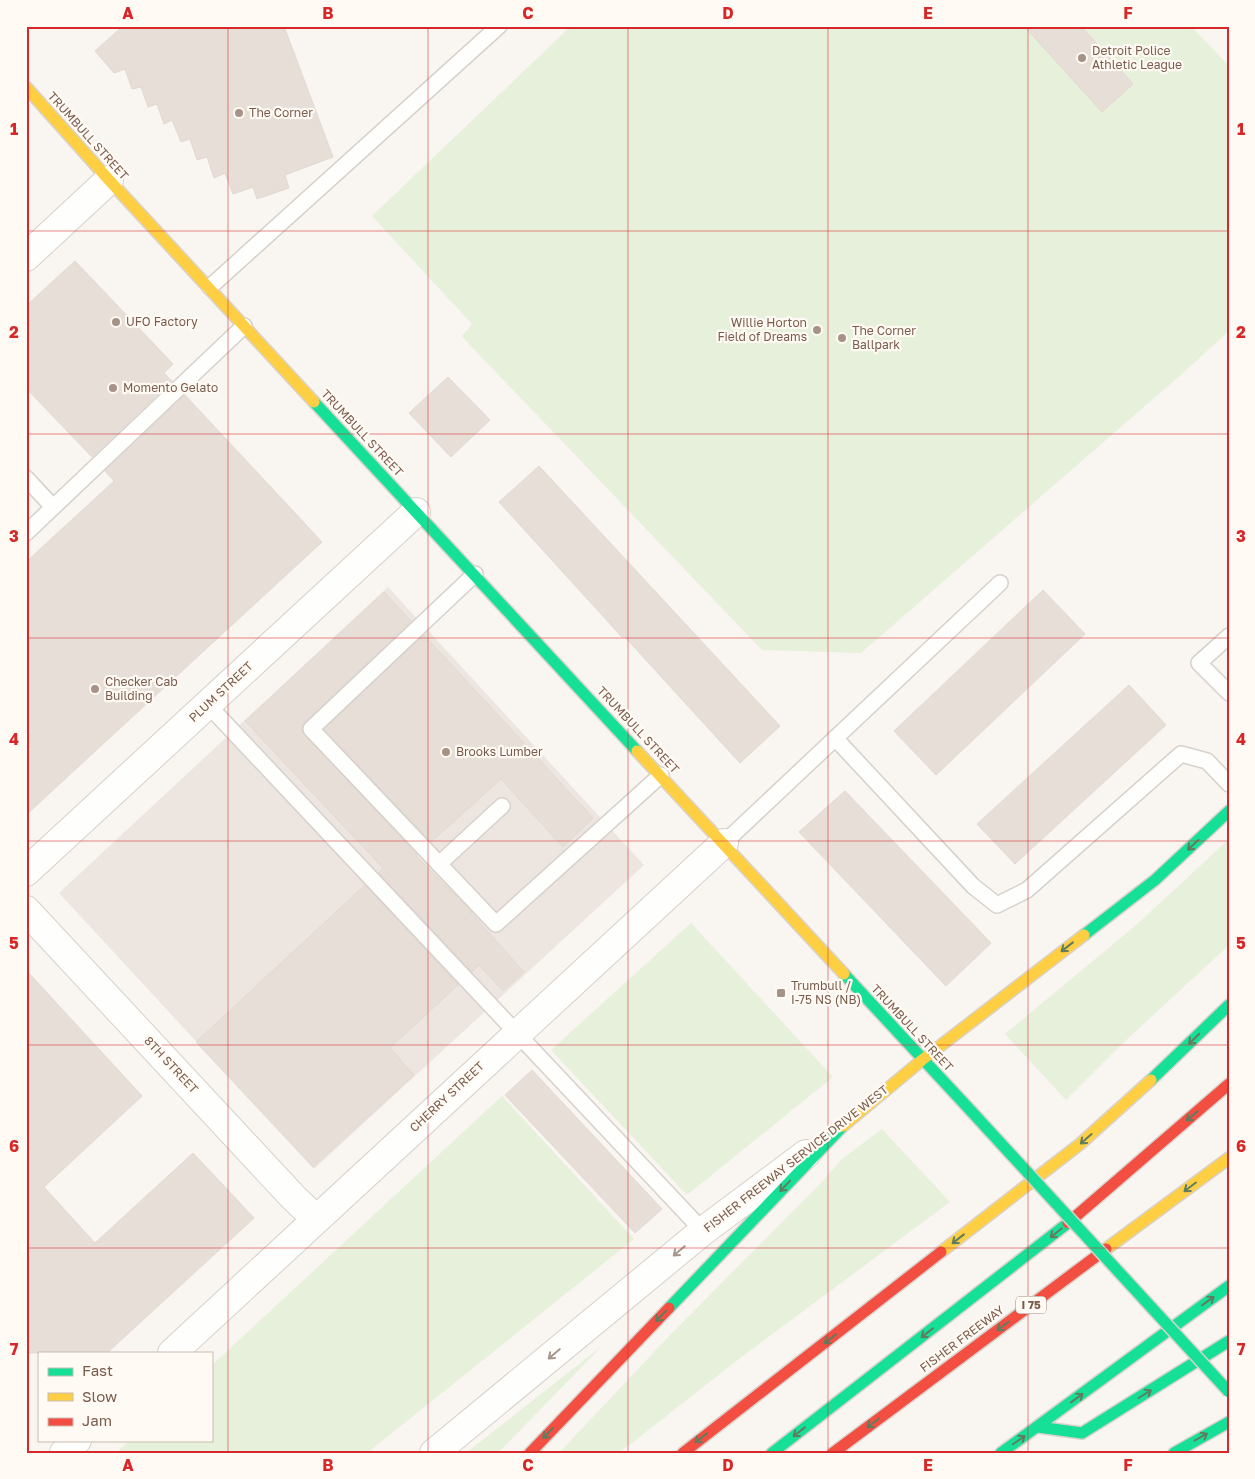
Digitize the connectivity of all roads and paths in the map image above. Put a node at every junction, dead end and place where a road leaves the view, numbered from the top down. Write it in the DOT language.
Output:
graph roads {
  1 [pos="499,26"];
  2 [pos="26,87"];
  3 [pos="109,180"];
  4 [pos="26,257"];
  5 [pos="210,287"];
  6 [pos="244,326"];
  7 [pos="26,478"];
  8 [pos="53,507"];
  9 [pos="416,512"];
  10 [pos="26,533"];
  11 [pos="475,574"];
  12 [pos="1000,583"];
  13 [pos="1229,636"];
  14 [pos="1229,693"];
  15 [pos="208,704"];
  16 [pos="835,738"];
  17 [pos="661,775"];
  18 [pos="1229,784"];
  19 [pos="502,806"];
  20 [pos="1229,811"];
  21 [pos="724,842"];
  22 [pos="439,864"];
  23 [pos="26,872"];
  24 [pos="26,910"];
  25 [pos="1229,1005"];
  26 [pos="517,1033"];
  27 [pos="922,1060"];
  28 [pos="1229,1084"];
  29 [pos="843,1126"];
  30 [pos="1229,1158"];
  31 [pos="316,1219"];
  32 [pos="703,1231"];
  33 [pos="1229,1286"];
  34 [pos="1229,1341"];
  35 [pos="173,1352"];
  36 [pos="1229,1392"];
  37 [pos="1229,1422"];
  38 [pos="1038,1427"];
  39 [pos="75,1442"];
  40 [pos="64,1453"];
  41 [pos="434,1453"];
  42 [pos="530,1453"];
  43 [pos="683,1453"];
  44 [pos="772,1453"];
  45 [pos="832,1453"];
  46 [pos="1001,1453"];
  47 [pos="1174,1453"];
  1 -- 5 [label="lane"];
  2 -- 3 [label="main road, TRUMBULL STREET"];
  3 -- 4 [label="street"];
  3 -- 5 [label="main road, TRUMBULL STREET"];
  5 -- 6 [label="main road, TRUMBULL STREET"];
  6 -- 8 [label="lane"];
  6 -- 9 [label="main road, TRUMBULL STREET"];
  7 -- 8 [label="lane"];
  8 -- 10 [label="lane"];
  9 -- 11 [label="main road, TRUMBULL STREET"];
  9 -- 15 [label="street, PLUM STREET"];
  11 -- 17 [label="main road, TRUMBULL STREET"];
  11 -- 22 [label="lane"];
  12 -- 16 [label="lane"];
  13 -- 14 [label="lane"];
  15 -- 23 [label="street, PLUM STREET"];
  15 -- 26 [label="lane"];
  16 -- 18 [label="lane"];
  16 -- 21 [label="lane"];
  17 -- 21 [label="main road, TRUMBULL STREET"];
  17 -- 22 [label="lane"];
  19 -- 22 [label="lane"];
  20 -- 27 [label="main road, FISHER FREEWAY SERVICE DRIVE WEST, one-way"];
  21 -- 26 [label="street, CHERRY STREET"];
  21 -- 27 [label="main road, TRUMBULL STREET"];
  24 -- 31 [label="street, 8TH STREET"];
  25 -- 43 [label="main road, one-way"];
  26 -- 31 [label="street, CHERRY STREET"];
  26 -- 32 [label="lane"];
  27 -- 29 [label="main road, FISHER FREEWAY SERVICE DRIVE WEST"];
  27 -- 36 [label="main road, TRUMBULL STREET, bridge"];
  28 -- 44 [label="main road, one-way"];
  29 -- 32 [label="street, FISHER FREEWAY SERVICE DRIVE WEST"];
  29 -- 42 [label="main road, one-way"];
  30 -- 45 [label="main road, FISHER FREEWAY / I 75, one-way"];
  31 -- 35 [label="street, CHERRY STREET"];
  32 -- 41 [label="street, FISHER FREEWAY SERVICE DRIVE WEST, one-way"];
  38 -- 33 [label="main road, one-way"];
  38 -- 34 [label="main road, one-way"];
  47 -- 37 [label="main road, one-way"];
  46 -- 38 [label="main road, one-way"];
  39 -- 40 [label="street"];
}
